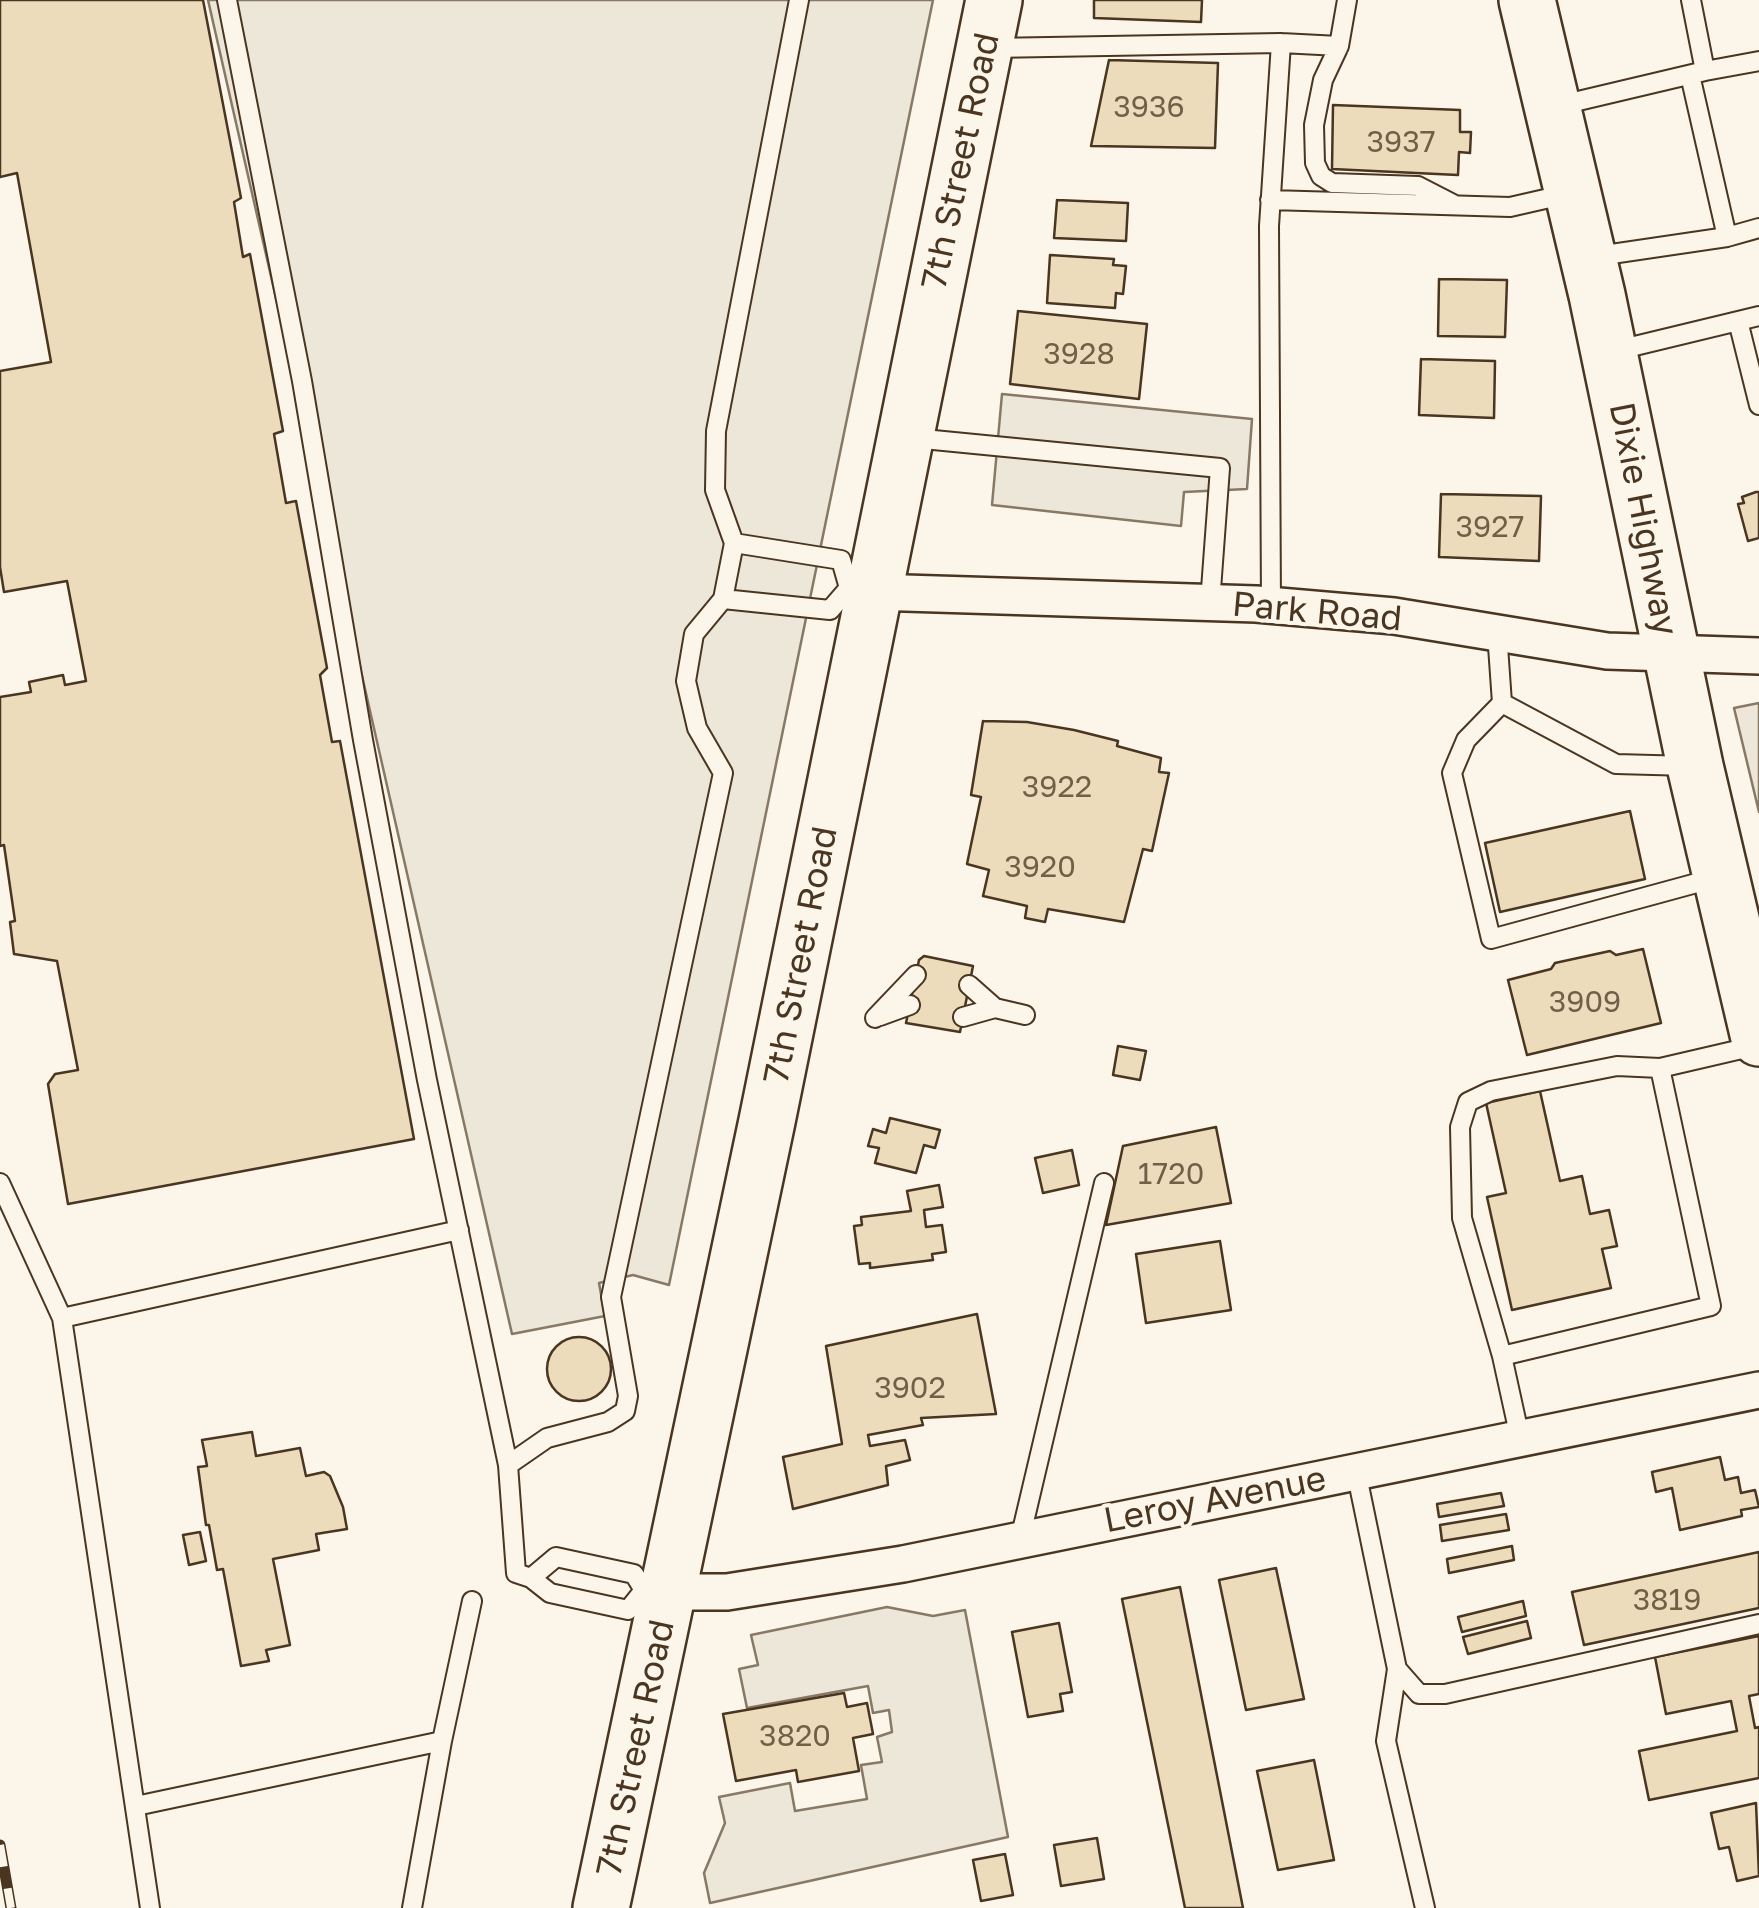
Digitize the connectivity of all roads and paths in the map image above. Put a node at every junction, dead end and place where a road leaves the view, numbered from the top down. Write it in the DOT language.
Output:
graph roads {
  1 [pos="227,0"];
  2 [pos="798,0"];
  3 [pos="1347,0"];
  4 [pos="1527,0"];
  5 [pos="1691,0"];
  6 [pos="989,24"];
  7 [pos="1282,43"];
  8 [pos="1339,46"];
  9 [pos="1759,61"];
  10 [pos="1698,73"];
  11 [pos="1552,107"];
  12 [pos="1572,193"];
  13 [pos="1270,200"];
  14 [pos="1457,206"];
  15 [pos="1759,228"];
  16 [pos="1728,238"];
  17 [pos="1588,258"];
  18 [pos="1759,316"];
  19 [pos="1738,321"];
  20 [pos="1610,352"];
  21 [pos="1759,406"];
  22 [pos="904,437"];
  23 [pos="734,543"];
  24 [pos="861,590"];
  25 [pos="723,599"];
  26 [pos="1210,603"];
  27 [pos="1271,606"];
  28 [pos="1498,632"];
  29 [pos="1670,652"];
  30 [pos="1759,656"];
  31 [pos="1502,703"];
  32 [pos="1694,766"];
  33 [pos="1720,876"];
  34 [pos="916,976"];
  35 [pos="969,986"];
  36 [pos="910,1005"];
  37 [pos="996,1008"];
  38 [pos="1025,1015"];
  39 [pos="963,1016"];
  40 [pos="1759,1041"];
  41 [pos="1660,1068"];
  42 [pos="0,1183"];
  43 [pos="1104,1184"];
  44 [pos="459,1230"];
  45 [pos="62,1318"];
  46 [pos="1502,1356"];
  47 [pos="1759,1390"];
  48 [pos="1520,1438"];
  49 [pos="508,1465"];
  50 [pos="1356,1471"];
  51 [pos="1020,1539"];
  52 [pos="531,1578"];
  53 [pos="656,1591"];
  54 [pos="472,1601"];
  55 [pos="1759,1624"];
  56 [pos="1397,1670"];
  57 [pos="442,1741"];
  58 [pos="136,1806"];
  59 [pos="150,1908"];
  60 [pos="412,1908"];
  61 [pos="601,1908"];
  62 [pos="1425,1908"];
  1 -- 44 [label="lane"];
  2 -- 23 [label="lane"];
  3 -- 8 [label="lane"];
  4 -- 11 [label="main road, Dixie Highway"];
  5 -- 10 [label="lane"];
  6 -- 7 [label="lane"];
  6 -- 22 [label="main road, 7th Street Road"];
  7 -- 8 [label="lane"];
  7 -- 13 [label="lane"];
  8 -- 14 [label="lane"];
  9 -- 10 [label="lane"];
  10 -- 11 [label="lane"];
  10 -- 16 [label="lane"];
  11 -- 12 [label="main road, Dixie Highway"];
  12 -- 14 [label="lane"];
  12 -- 17 [label="main road, Dixie Highway"];
  13 -- 14 [label="lane"];
  13 -- 27 [label="lane"];
  15 -- 16 [label="lane"];
  16 -- 17 [label="lane"];
  17 -- 20 [label="main road, Dixie Highway"];
  18 -- 19 [label="lane"];
  19 -- 20 [label="lane"];
  19 -- 21 [label="lane"];
  20 -- 29 [label="main road, Dixie Highway"];
  22 -- 24 [label="main road, 7th Street Road"];
  22 -- 26 [label="lane"];
  23 -- 24 [label="lane"];
  23 -- 25 [label="lane"];
  24 -- 25 [label="lane"];
  24 -- 26 [label="street, Park Road"];
  24 -- 53 [label="main road, 7th Street Road"];
  25 -- 49 [label="lane"];
  26 -- 27 [label="street, Park Road"];
  27 -- 28 [label="street, Park Road"];
  28 -- 29 [label="street, Park Road"];
  28 -- 31 [label="lane"];
  29 -- 30 [label="street, Park Road"];
  29 -- 32 [label="main road, Dixie Highway"];
  31 -- 32 [label="lane"];
  31 -- 33 [label="lane"];
  32 -- 33 [label="main road, Dixie Highway"];
  33 -- 40 [label="main road, Dixie Highway"];
  34 -- 36 [label="lane"];
  35 -- 37 [label="lane"];
  37 -- 38 [label="lane"];
  37 -- 39 [label="lane"];
  40 -- 41 [label="lane"];
  41 -- 46 [label="lane"];
  41 -- 46 [label="lane"];
  42 -- 45 [label="lane"];
  43 -- 51 [label="lane"];
  44 -- 45 [label="lane"];
  44 -- 49 [label="lane"];
  45 -- 58 [label="lane"];
  46 -- 48 [label="lane"];
  47 -- 48 [label="street, Leroy Avenue"];
  48 -- 50 [label="street, Leroy Avenue"];
  49 -- 52 [label="lane"];
  50 -- 51 [label="street, Leroy Avenue"];
  50 -- 56 [label="lane"];
  51 -- 53 [label="street, Leroy Avenue"];
  52 -- 53 [label="lane"];
  52 -- 53 [label="lane"];
  53 -- 61 [label="main road, 7th Street Road"];
  54 -- 57 [label="lane"];
  55 -- 56 [label="lane"];
  56 -- 62 [label="lane"];
  57 -- 58 [label="lane"];
  57 -- 60 [label="lane"];
  58 -- 59 [label="lane"];
}
